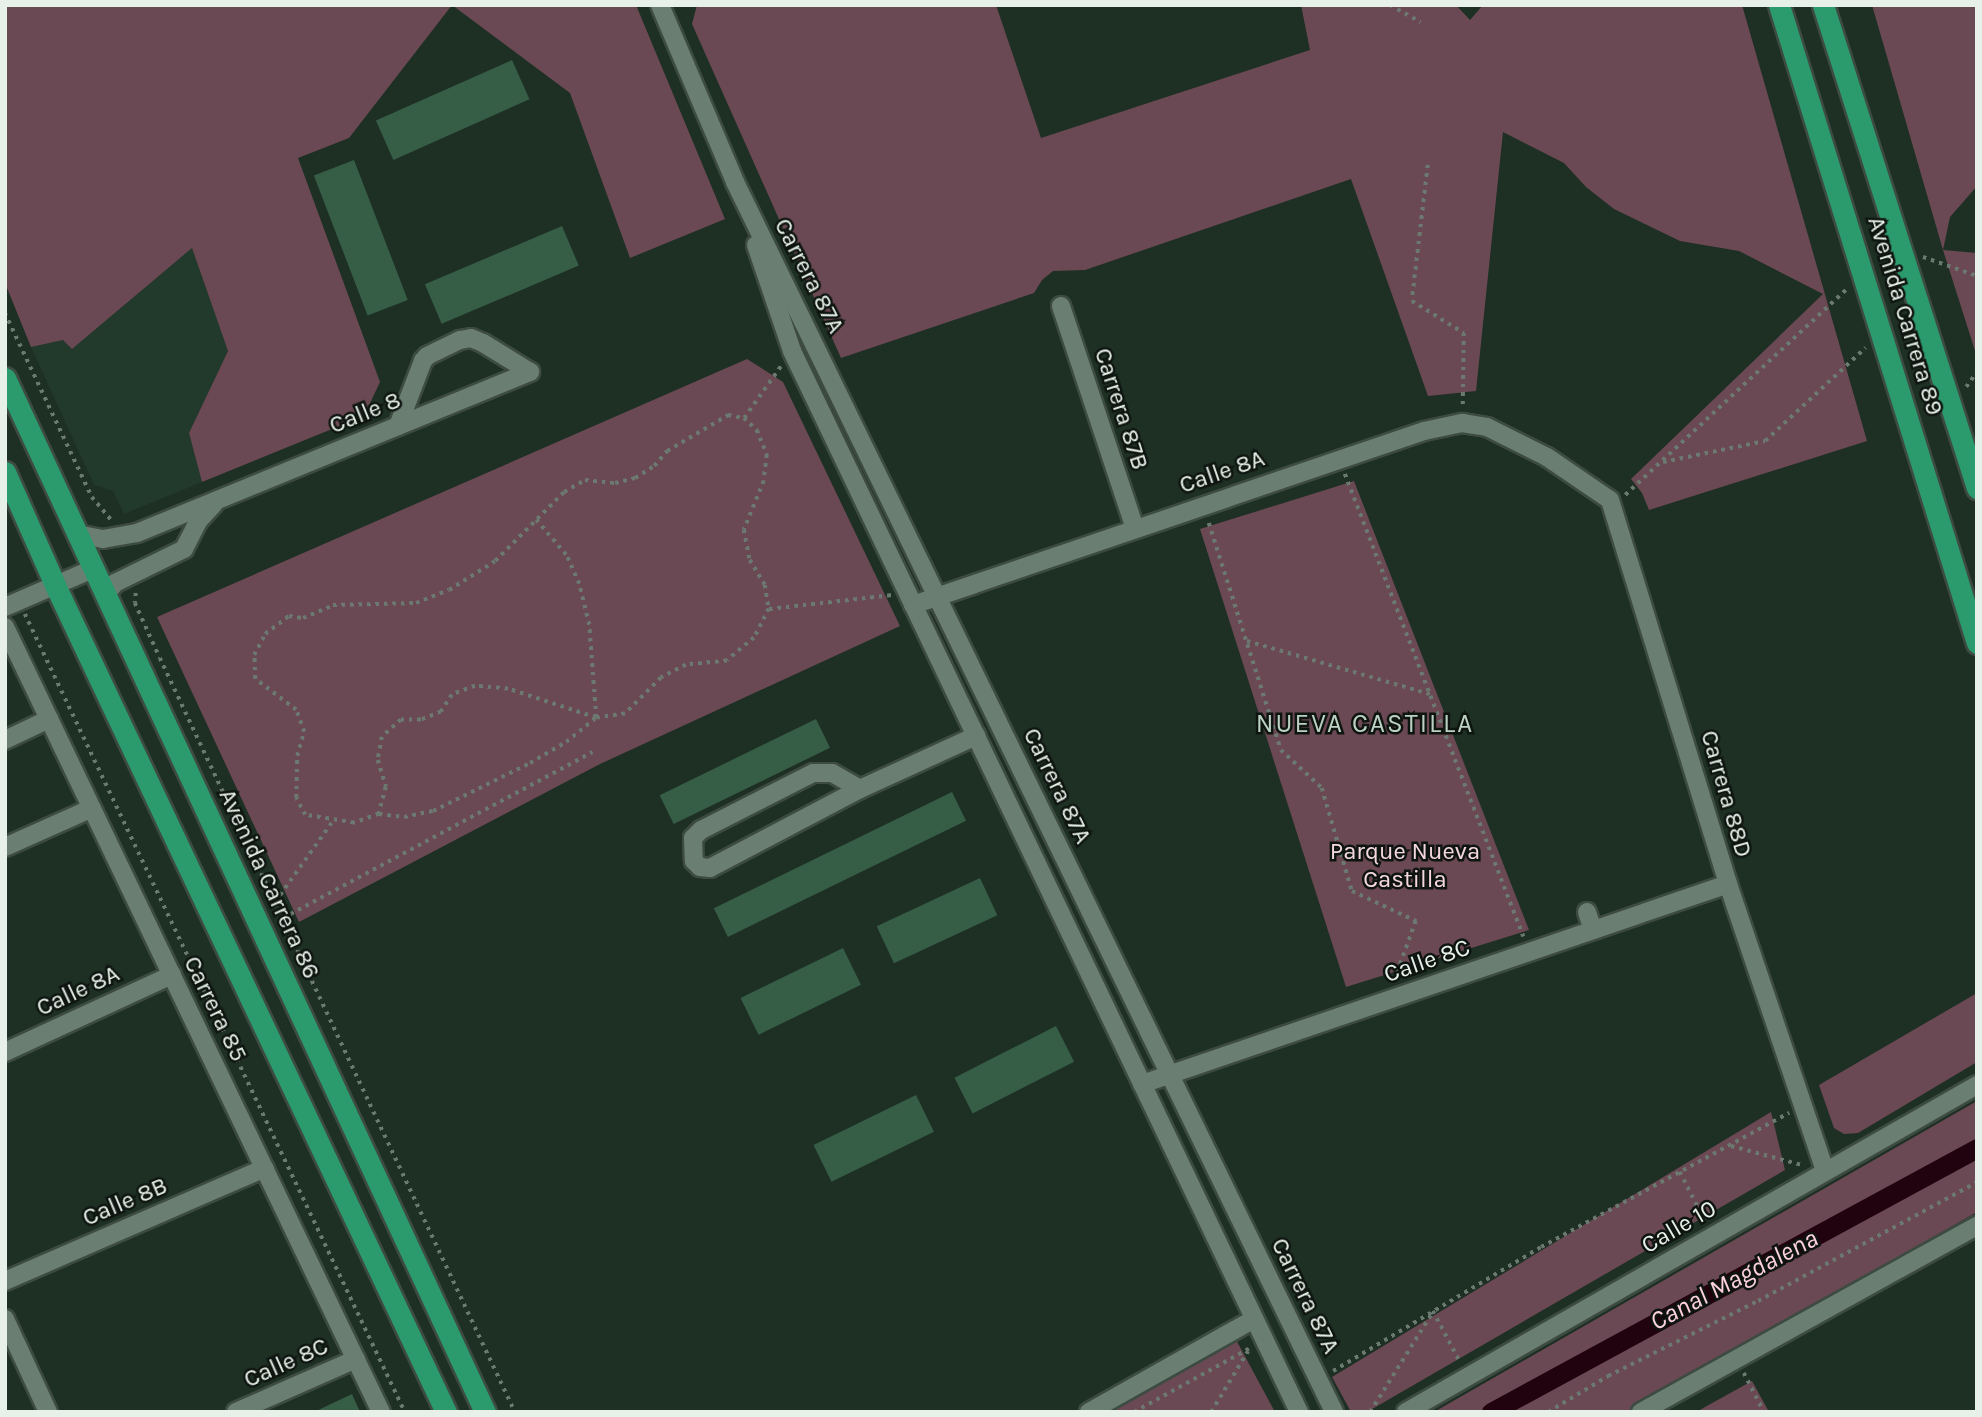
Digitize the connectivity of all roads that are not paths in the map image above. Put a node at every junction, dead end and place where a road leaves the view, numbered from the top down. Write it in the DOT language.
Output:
graph roads {
  1 [pos="660,5"];
  2 [pos="1779,5"];
  3 [pos="1823,5"];
  4 [pos="735,182"];
  5 [pos="1061,306"];
  6 [pos="5,378"];
  7 [pos="398,426"];
  8 [pos="1547,457"];
  9 [pos="5,472"];
  10 [pos="1977,488"];
  11 [pos="219,500"];
  12 [pos="1135,528"];
  13 [pos="77,534"];
  14 [pos="93,569"];
  15 [pos="55,585"];
  16 [pos="937,595"];
  17 [pos="105,596"];
  18 [pos="910,599"];
  19 [pos="12,604"];
  20 [pos="5,627"];
  21 [pos="1977,643"];
  22 [pos="50,719"];
  23 [pos="976,736"];
  24 [pos="5,740"];
  25 [pos="860,789"];
  26 [pos="92,808"];
  27 [pos="5,847"];
  28 [pos="1728,884"];
  29 [pos="1587,912"];
  30 [pos="1593,930"];
  31 [pos="172,975"];
  32 [pos="5,1052"];
  33 [pos="1170,1075"];
  34 [pos="1142,1084"];
  35 [pos="1977,1085"];
  36 [pos="265,1168"];
  37 [pos="1825,1171"];
  38 [pos="1977,1226"];
  39 [pos="5,1280"];
  40 [pos="5,1319"];
  41 [pos="1254,1319"];
  42 [pos="356,1359"];
  43 [pos="48,1412"];
  44 [pos="236,1412"];
  45 [pos="381,1412"];
  46 [pos="446,1412"];
  47 [pos="485,1412"];
  48 [pos="1089,1412"];
  49 [pos="1298,1412"];
  50 [pos="1334,1412"];
  51 [pos="1406,1412"];
  52 [pos="1641,1412"];
  1 -- 4 [label="street, Carrera 87A"];
  2 -- 21 [label="main road, Avenida Carrera 89"];
  3 -- 10 [label="main road, Avenida Carrera 89"];
  4 -- 16 [label="street, Carrera 87A"];
  4 -- 18 [label="street, Carrera 87A"];
  5 -- 12 [label="street, Carrera 87B"];
  6 -- 13 [label="main road, Avenida Carrera 86"];
  7 -- 7 [label="street, Calle 8"];
  7 -- 11 [label="street, Calle 8"];
  8 -- 12 [label="street, Calle 8A"];
  8 -- 28 [label="street, Carrera 88D"];
  9 -- 15 [label="main road"];
  11 -- 13 [label="street, Calle 8"];
  11 -- 17 [label="street, Calle 8"];
  12 -- 16 [label="street, Calle 8A"];
  13 -- 14 [label="main road, Avenida Carrera 86"];
  14 -- 15 [label="street"];
  14 -- 17 [label="main road, Avenida Carrera 86"];
  15 -- 19 [label="street"];
  15 -- 46 [label="main road"];
  16 -- 18 [label="street, Calle 8A"];
  16 -- 33 [label="street, Carrera 87A"];
  17 -- 47 [label="main road, Avenida Carrera 86"];
  18 -- 23 [label="street, Carrera 87A"];
  20 -- 22 [label="street, Carrera 85"];
  22 -- 24 [label="street"];
  22 -- 26 [label="street, Carrera 85"];
  23 -- 25 [label="street"];
  23 -- 34 [label="street, Carrera 87A"];
  25 -- 25 [label="street"];
  26 -- 27 [label="street"];
  26 -- 31 [label="street, Carrera 85"];
  28 -- 30 [label="street, Calle 8C"];
  28 -- 37 [label="street, Carrera 88D"];
  29 -- 30 [label="street"];
  30 -- 33 [label="street, Calle 8C"];
  31 -- 32 [label="street, Calle 8A"];
  31 -- 36 [label="street, Carrera 85"];
  33 -- 34 [label="street, Calle 8C"];
  33 -- 50 [label="street, Carrera 87A"];
  34 -- 41 [label="street, Carrera 87A"];
  35 -- 37 [label="street, Calle 10"];
  36 -- 39 [label="street, Calle 8B"];
  36 -- 42 [label="street, Carrera 85"];
  37 -- 51 [label="street, Calle 10"];
  38 -- 52 [label="street"];
  40 -- 43 [label="street"];
  41 -- 48 [label="street"];
  41 -- 49 [label="street, Carrera 87A"];
  42 -- 44 [label="street, Calle 8C"];
  42 -- 45 [label="street, Carrera 85"];
}
